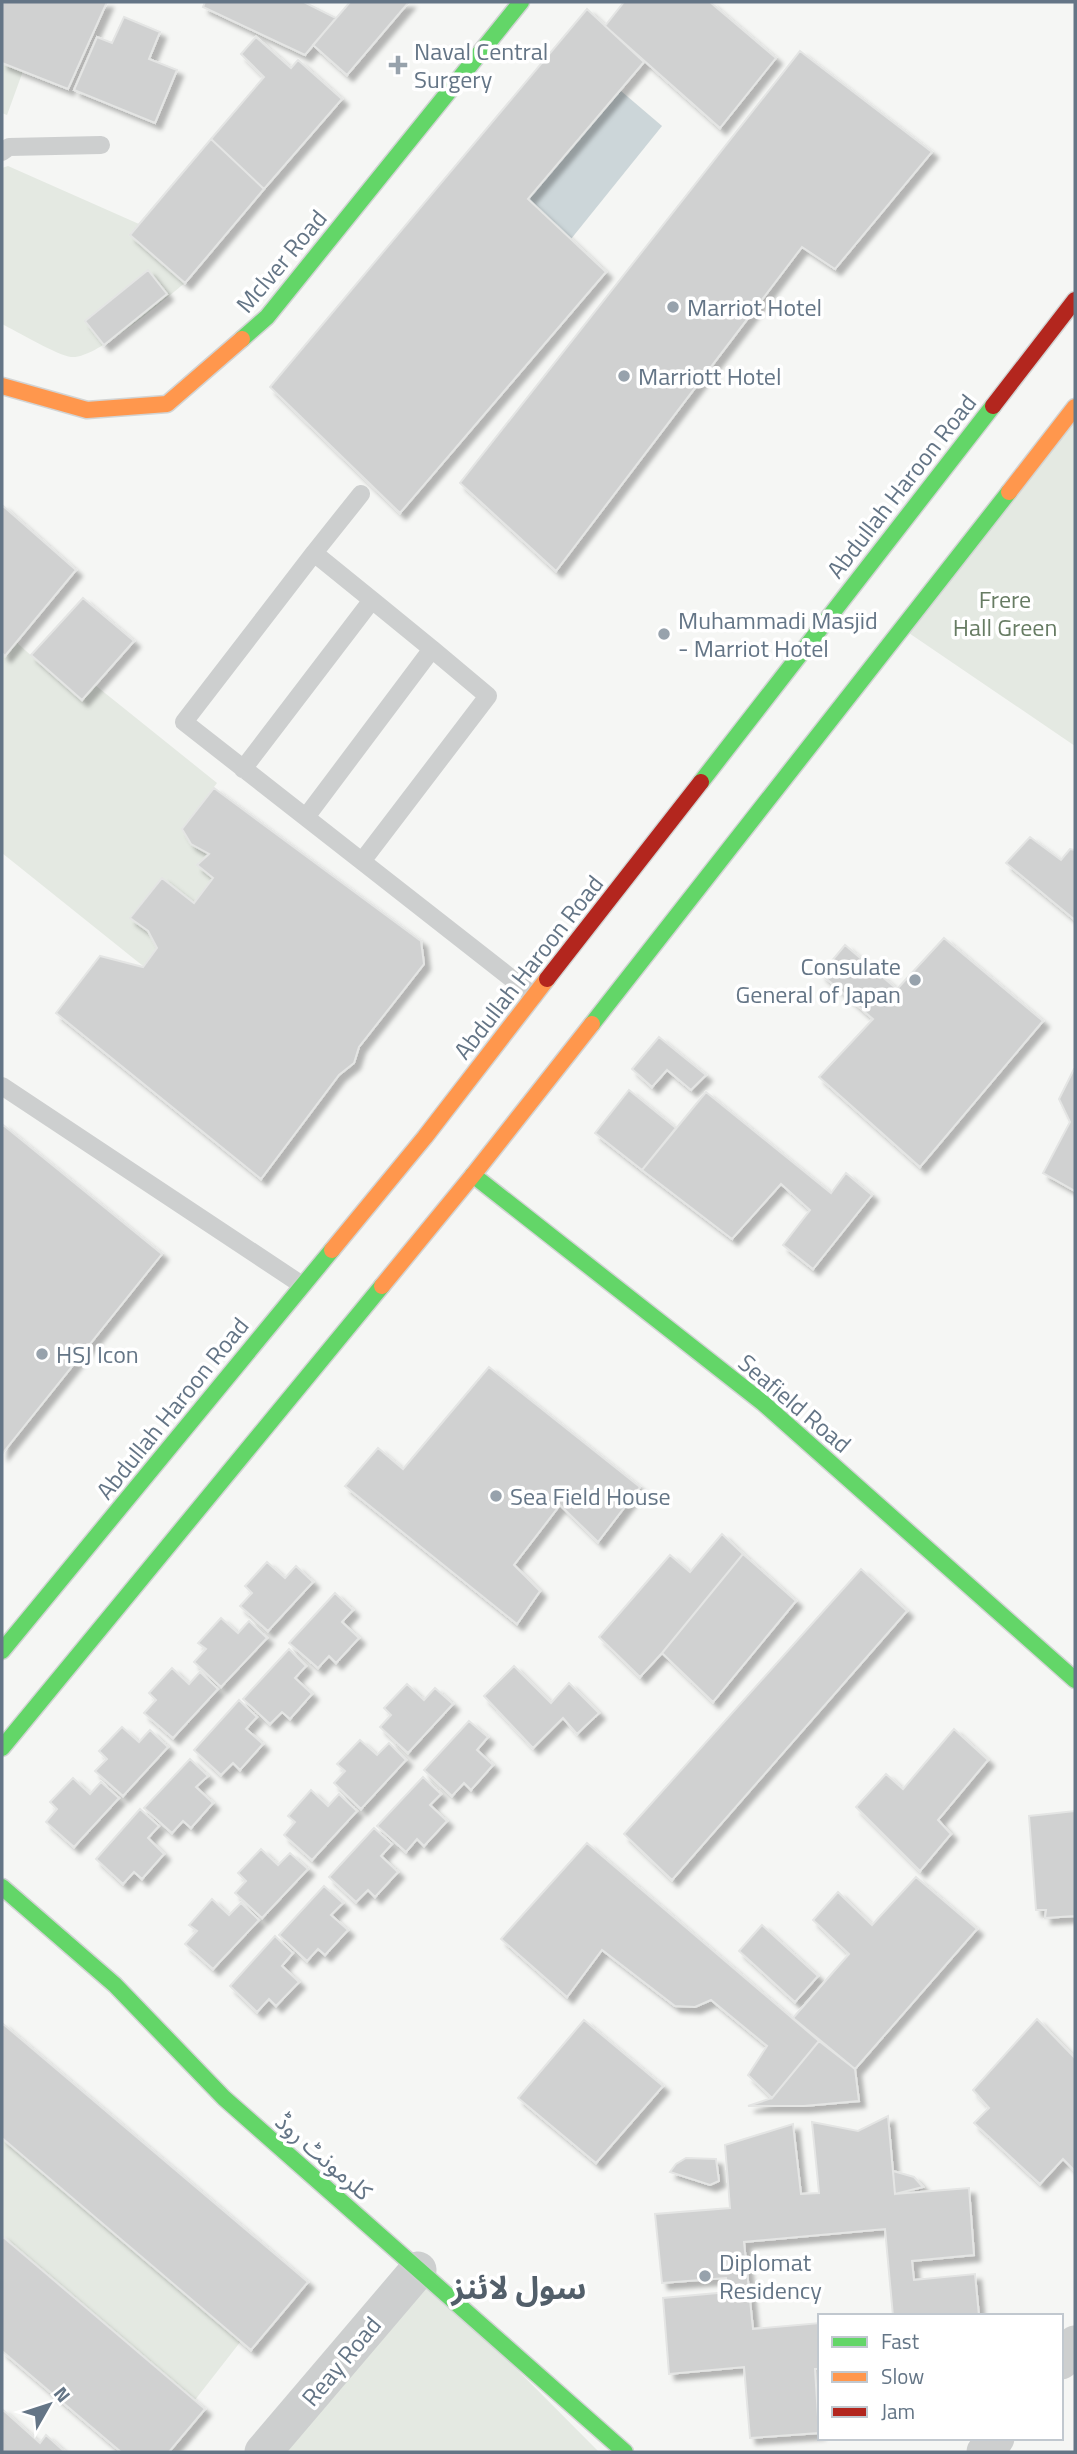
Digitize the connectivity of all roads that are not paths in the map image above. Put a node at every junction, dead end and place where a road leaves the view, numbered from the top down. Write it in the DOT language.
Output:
graph roads {
  1 [pos="521,2"];
  2 [pos="101,145"];
  3 [pos="2,152"];
  4 [pos="1075,300"];
  5 [pos="2,386"];
  6 [pos="1075,407"];
  7 [pos="361,494"];
  8 [pos="314,553"];
  9 [pos="372,600"];
  10 [pos="432,649"];
  11 [pos="243,769"];
  12 [pos="306,817"];
  13 [pos="363,860"];
  14 [pos="534,996"];
  15 [pos="2,1086"];
  16 [pos="473,1175"];
  17 [pos="302,1285"];
  18 [pos="2,1651"];
  19 [pos="1075,1680"];
  20 [pos="2,1748"];
  21 [pos="2,1887"];
  22 [pos="418,2270"];
  23 [pos="1075,2344"];
  24 [pos="1063,2359"];
  25 [pos="264,2452"];
  26 [pos="625,2452"];
  1 -- 5 [label="main road, Mclver Road"];
  2 -- 3 [label="lane"];
  4 -- 14 [label="main road, Abdullah Haroon Road"];
  6 -- 16 [label="main road"];
  7 -- 8 [label="lane"];
  8 -- 9 [label="lane"];
  8 -- 11 [label="lane"];
  9 -- 10 [label="lane"];
  9 -- 11 [label="lane"];
  10 -- 12 [label="lane"];
  10 -- 13 [label="lane"];
  11 -- 12 [label="lane"];
  12 -- 13 [label="lane"];
  13 -- 14 [label="lane"];
  14 -- 17 [label="main road, Abdullah Haroon Road"];
  15 -- 17 [label="lane"];
  16 -- 19 [label="main road, Seafield Road"];
  16 -- 20 [label="main road"];
  17 -- 18 [label="main road, Abdullah Haroon Road"];
  21 -- 22 [label="main road, کلرمونٹ روڈ"];
  22 -- 25 [label="street, Reay Road"];
  22 -- 26 [label="main road, کلرمونٹ روڈ"];
  23 -- 24 [label="street"];
}
